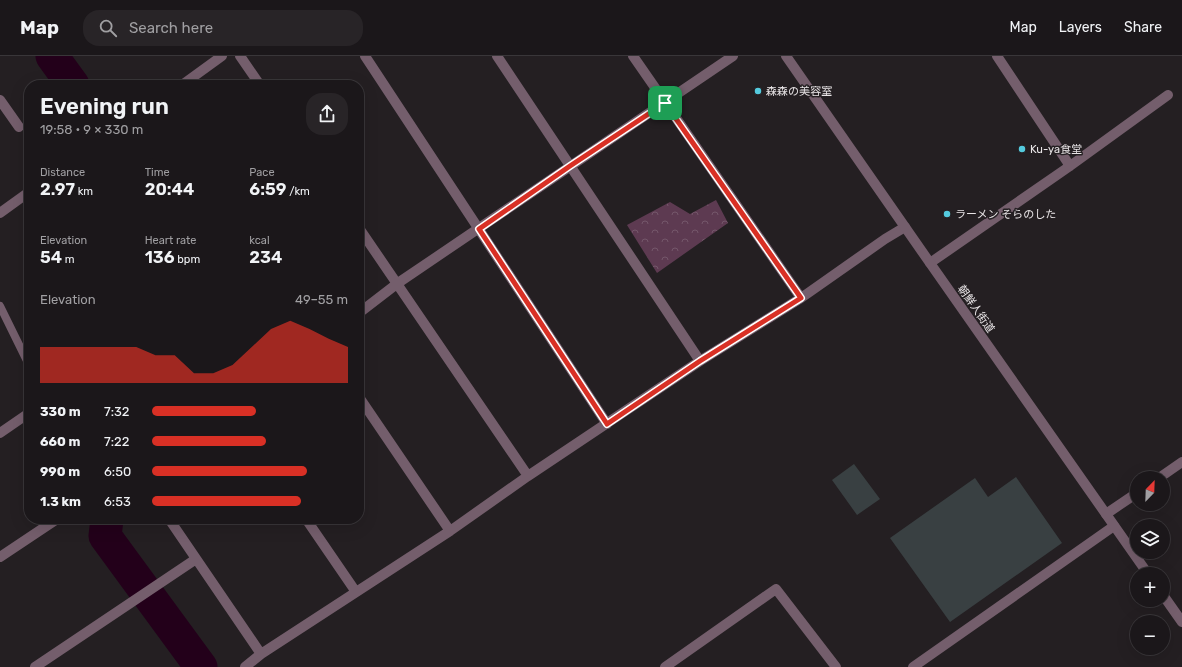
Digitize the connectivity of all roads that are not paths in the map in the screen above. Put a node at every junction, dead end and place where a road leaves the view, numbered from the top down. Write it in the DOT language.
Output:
graph roads {
  1 [pos="222,56"];
  2 [pos="240,56"];
  3 [pos="365,56"];
  4 [pos="497,56"];
  5 [pos="633,56"];
  6 [pos="733,56"];
  7 [pos="786,56"];
  8 [pos="996,56"];
  9 [pos="189,80"];
  10 [pos="257,80"];
  11 [pos="1168,95"];
  12 [pos="0,100"];
  13 [pos="665,103"];
  14 [pos="19,127"];
  15 [pos="570,166"];
  16 [pos="1070,166"];
  17 [pos="24,196"];
  18 [pos="0,213"];
  19 [pos="905,227"];
  20 [pos="479,229"];
  21 [pos="364,235"];
  22 [pos="930,263"];
  23 [pos="398,283"];
  24 [pos="801,298"];
  25 [pos="0,306"];
  26 [pos="364,309"];
  27 [pos="24,355"];
  28 [pos="700,361"];
  29 [pos="364,404"];
  30 [pos="24,416"];
  31 [pos="607,424"];
  32 [pos="0,433"];
  33 [pos="1182,462"];
  34 [pos="1168,471"];
  35 [pos="528,476"];
  36 [pos="1130,498"];
  37 [pos="1106,514"];
  38 [pos="50,524"];
  39 [pos="172,524"];
  40 [pos="309,524"];
  41 [pos="1114,526"];
  42 [pos="450,531"];
  43 [pos="0,557"];
  44 [pos="196,558"];
  45 [pos="1143,567"];
  46 [pos="356,592"];
  47 [pos="1170,605"];
  48 [pos="1182,622"];
  49 [pos="261,654"];
  50 [pos="35,667"];
  51 [pos="245,667"];
  52 [pos="665,667"];
  53 [pos="836,667"];
  54 [pos="913,667"];
  1 -- 9 [label="street"];
  2 -- 10 [label="street"];
  3 -- 20 [label="street"];
  4 -- 15 [label="street"];
  5 -- 13 [label="street"];
  6 -- 13 [label="street"];
  7 -- 19 [label="street, 朝鮮人街道"];
  8 -- 16 [label="street"];
  11 -- 16 [label="street"];
  12 -- 14 [label="street"];
  13 -- 15 [label="street"];
  13 -- 24 [label="street"];
  15 -- 20 [label="street"];
  15 -- 28 [label="street"];
  16 -- 22 [label="street"];
  17 -- 18 [label="street"];
  19 -- 22 [label="street, 朝鮮人街道"];
  19 -- 24 [label="street"];
  20 -- 23 [label="street"];
  20 -- 31 [label="street"];
  21 -- 23 [label="street"];
  22 -- 37 [label="street, 朝鮮人街道"];
  23 -- 26 [label="street"];
  23 -- 35 [label="street"];
  24 -- 28 [label="street"];
  25 -- 27 [label="lane"];
  28 -- 31 [label="street"];
  29 -- 42 [label="street"];
  30 -- 32 [label="street"];
  31 -- 35 [label="street"];
  33 -- 34 [label="street"];
  35 -- 42 [label="street"];
  36 -- 37 [label="street"];
  37 -- 41 [label="street, 朝鮮人街道"];
  38 -- 43 [label="street"];
  39 -- 44 [label="street"];
  40 -- 46 [label="street"];
  41 -- 45 [label="street, 朝鮮人街道"];
  41 -- 54 [label="street"];
  42 -- 46 [label="street"];
  44 -- 49 [label="street"];
  44 -- 50 [label="street"];
  46 -- 49 [label="street"];
  47 -- 48 [label="street"];
  49 -- 51 [label="street"];
  52 -- 53 [label="street"];
}
